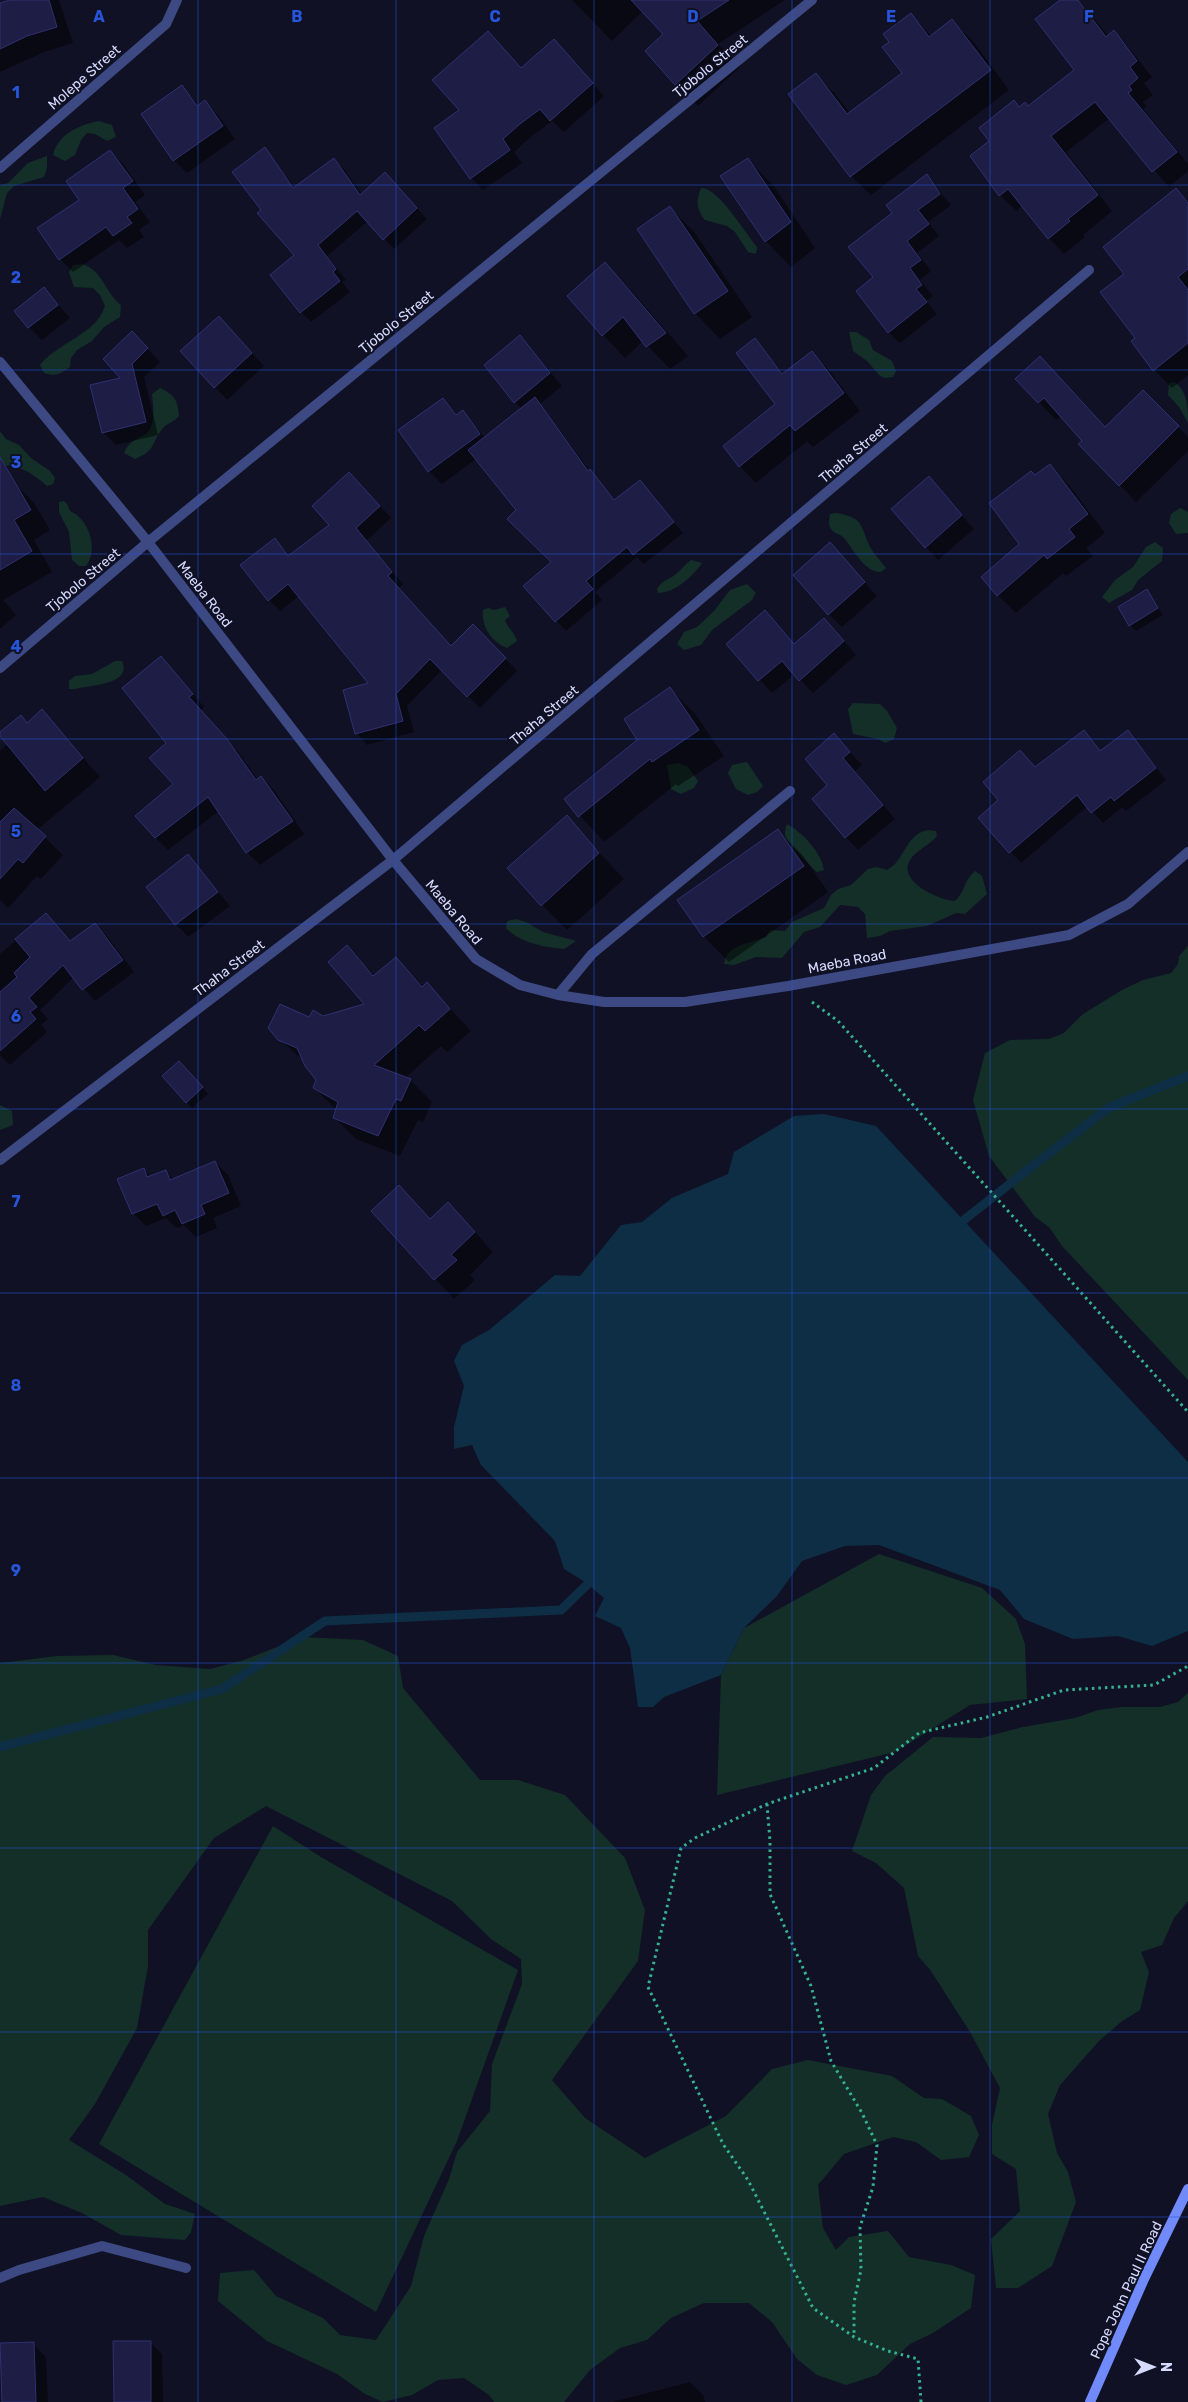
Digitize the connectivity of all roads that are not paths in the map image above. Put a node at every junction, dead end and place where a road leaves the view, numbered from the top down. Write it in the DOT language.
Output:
graph roads {
  1 [pos="177,0"];
  2 [pos="812,0"];
  3 [pos="0,168"];
  4 [pos="1089,270"];
  5 [pos="0,362"];
  6 [pos="148,542"];
  7 [pos="0,668"];
  8 [pos="790,791"];
  9 [pos="1188,852"];
  10 [pos="393,860"];
  11 [pos="558,994"];
  12 [pos="0,1160"];
  13 [pos="1188,2189"];
  14 [pos="186,2268"];
  15 [pos="0,2278"];
  16 [pos="1090,2402"];
  1 -- 3 [label="street, Molepe Street"];
  2 -- 6 [label="street, Tjobolo Street"];
  4 -- 10 [label="street, Thaha Street"];
  5 -- 6 [label="street, Maeba Road"];
  6 -- 7 [label="street, Tjobolo Street"];
  6 -- 10 [label="street, Maeba Road"];
  8 -- 11 [label="street"];
  9 -- 11 [label="street, Maeba Road"];
  10 -- 11 [label="street, Maeba Road"];
  10 -- 12 [label="street, Thaha Street"];
  13 -- 16 [label="main road, Pope John Paul II Road"];
  14 -- 15 [label="street"];
}
